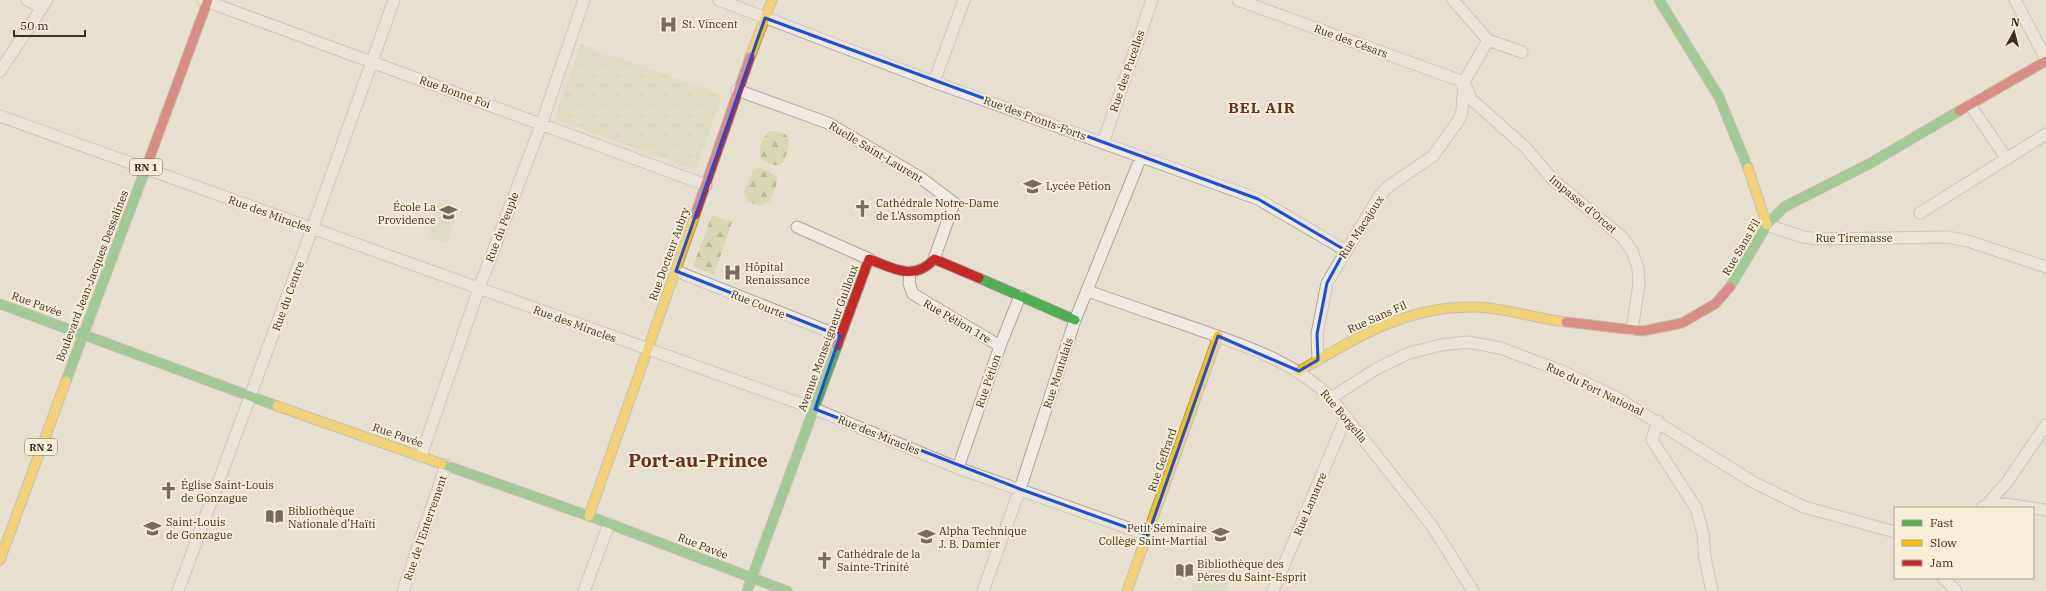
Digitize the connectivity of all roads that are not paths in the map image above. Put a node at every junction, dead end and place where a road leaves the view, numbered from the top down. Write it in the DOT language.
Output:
graph roads {
  1 [pos="27,0"];
  2 [pos="394,0"];
  3 [pos="584,0"];
  4 [pos="719,0"];
  5 [pos="772,0"];
  6 [pos="964,0"];
  7 [pos="1152,0"];
  8 [pos="1238,0"];
  9 [pos="1453,0"];
  10 [pos="1659,0"];
  11 [pos="2015,0"];
  12 [pos="206,1"];
  13 [pos="44,4"];
  14 [pos="765,18"];
  15 [pos="1488,40"];
  16 [pos="1522,52"];
  17 [pos="2046,60"];
  18 [pos="371,61"];
  19 [pos="0,71"];
  20 [pos="934,82"];
  21 [pos="1464,82"];
  22 [pos="737,90"];
  23 [pos="1970,105"];
  24 [pos="0,116"];
  25 [pos="541,125"];
  26 [pos="2046,134"];
  27 [pos="1102,143"];
  28 [pos="1141,158"];
  29 [pos="2007,159"];
  30 [pos="145,169"];
  31 [pos="706,185"];
  32 [pos="1920,213"];
  33 [pos="1767,225"];
  34 [pos="797,227"];
  35 [pos="312,229"];
  36 [pos="1345,250"];
  37 [pos="869,259"];
  38 [pos="934,259"];
  39 [pos="2046,267"];
  40 [pos="676,271"];
  41 [pos="910,272"];
  42 [pos="479,288"];
  43 [pos="1088,291"];
  44 [pos="1020,296"];
  45 [pos="0,304"];
  46 [pos="1075,320"];
  47 [pos="1632,330"];
  48 [pos="83,334"];
  49 [pos="840,336"];
  50 [pos="1218,336"];
  51 [pos="1000,346"];
  52 [pos="647,350"];
  53 [pos="1318,360"];
  54 [pos="1299,371"];
  55 [pos="250,397"];
  56 [pos="1331,398"];
  57 [pos="815,409"];
  58 [pos="1346,417"];
  59 [pos="1658,421"];
  60 [pos="2046,425"];
  61 [pos="421,456"];
  62 [pos="446,465"];
  63 [pos="958,468"];
  64 [pos="1020,490"];
  65 [pos="1983,507"];
  66 [pos="2026,507"];
  67 [pos="2034,508"];
  68 [pos="2046,510"];
  69 [pos="588,516"];
  70 [pos="609,524"];
  71 [pos="1894,532"];
  72 [pos="1148,535"];
  73 [pos="0,560"];
  74 [pos="752,578"];
  75 [pos="1944,579"];
  76 [pos="178,591"];
  77 [pos="403,591"];
  78 [pos="584,591"];
  79 [pos="747,591"];
  80 [pos="787,591"];
  81 [pos="983,591"];
  82 [pos="1127,591"];
  83 [pos="1273,591"];
  84 [pos="1473,591"];
  85 [pos="1712,591"];
  86 [pos="1956,591"];
  1 -- 13 [label="street"];
  2 -- 18 [label="street, Rue du Centre"];
  3 -- 25 [label="street, Rue du Peuple"];
  4 -- 14 [label="street, Rue des Fronts-Forts"];
  5 -- 14 [label="street, Rue Docteur Aubry"];
  6 -- 20 [label="street"];
  7 -- 27 [label="street, Rue des Pucelles"];
  8 -- 21 [label="street, Rue des Césars"];
  9 -- 15 [label="street"];
  10 -- 33 [label="street"];
  11 -- 17 [label="street"];
  12 -- 18 [label="street, Rue Bonne Foi"];
  12 -- 30 [label="street, Boulevard Jean-Jacques Dessalines / RN 1"];
  13 -- 19 [label="street"];
  14 -- 20 [label="street, Rue des Fronts-Forts"];
  14 -- 22 [label="street, Rue Docteur Aubry"];
  15 -- 16 [label="street"];
  15 -- 21 [label="street, Rue Macajoux"];
  17 -- 23 [label="street, Rue Sans Fil"];
  18 -- 25 [label="street, Rue Bonne Foi"];
  18 -- 35 [label="street, Rue du Centre"];
  20 -- 27 [label="street, Rue des Fronts-Forts"];
  21 -- 36 [label="street, Rue Macajoux"];
  21 -- 47 [label="street, Impasse d'Orcet"];
  22 -- 31 [label="street, Rue Docteur Aubry"];
  22 -- 38 [label="street, Ruelle Saint-Laurent"];
  23 -- 29 [label="street"];
  23 -- 33 [label="street, Rue Sans Fil"];
  24 -- 30 [label="street, Rue des Miracles"];
  25 -- 31 [label="street, Rue Bonne Foi"];
  25 -- 42 [label="street, Rue du Peuple"];
  26 -- 29 [label="street"];
  27 -- 28 [label="street, Rue des Fronts-Forts"];
  28 -- 36 [label="street, Rue des Fronts-Forts"];
  28 -- 43 [label="street, Rue Montalais"];
  29 -- 32 [label="street"];
  30 -- 35 [label="street, Rue des Miracles"];
  30 -- 48 [label="street, Boulevard Jean-Jacques Dessalines / RN 1"];
  31 -- 40 [label="street, Rue Docteur Aubry"];
  33 -- 39 [label="street, Rue Tiremasse"];
  33 -- 47 [label="street, Rue Sans Fil"];
  34 -- 37 [label="street"];
  35 -- 42 [label="street, Rue des Miracles"];
  35 -- 55 [label="street, Rue du Centre"];
  36 -- 53 [label="street, Rue Macajoux"];
  37 -- 41 [label="street, Avenue Monseigneur Guilloux"];
  37 -- 49 [label="street, Avenue Monseigneur Guilloux"];
  38 -- 41 [label="street"];
  38 -- 44 [label="street"];
  40 -- 49 [label="street, Rue Courte"];
  40 -- 52 [label="street, Rue Docteur Aubry"];
  41 -- 51 [label="street, Rue Pétion 1re"];
  42 -- 52 [label="street, Rue des Miracles"];
  42 -- 61 [label="street, Rue du Peuple"];
  43 -- 46 [label="street, Rue Montalais"];
  43 -- 50 [label="street, Rue Borgella"];
  44 -- 46 [label="street"];
  44 -- 51 [label="street, Rue Pétion"];
  45 -- 48 [label="street, Rue Pavée"];
  46 -- 64 [label="street, Rue Montalais"];
  47 -- 53 [label="street, Rue Sans Fil"];
  48 -- 55 [label="street, Rue Pavée"];
  48 -- 73 [label="street, Boulevard Jean-Jacques Dessalines / RN 2"];
  49 -- 57 [label="street, Avenue Monseigneur Guilloux"];
  50 -- 54 [label="street, Rue Borgella"];
  50 -- 72 [label="street, Rue Geffrard"];
  51 -- 63 [label="street, Rue Pétion"];
  52 -- 57 [label="street, Rue des Miracles"];
  52 -- 69 [label="street, Rue Docteur Aubry"];
  53 -- 54 [label="street, Rue Sans Fil"];
  54 -- 56 [label="street, Rue Borgella"];
  55 -- 61 [label="street, Rue Pavée"];
  55 -- 76 [label="street, Rue du Centre"];
  56 -- 58 [label="street, Rue Borgella"];
  56 -- 59 [label="street, Rue du Fort National"];
  57 -- 63 [label="street, Rue des Miracles"];
  57 -- 74 [label="street, Avenue Monseigneur Guilloux"];
  58 -- 83 [label="street, Rue Lamarre"];
  58 -- 84 [label="street, Rue Borgella"];
  59 -- 71 [label="street, Rue du Fort National"];
  59 -- 85 [label="street"];
  60 -- 65 [label="street"];
  61 -- 62 [label="street, Rue Pavée"];
  62 -- 69 [label="street, Rue Pavée"];
  62 -- 77 [label="street, Rue de l'Enterrement"];
  63 -- 64 [label="street, Rue des Miracles"];
  64 -- 72 [label="street, Rue des Miracles"];
  64 -- 81 [label="street, Rue Montalais"];
  65 -- 66 [label="street"];
  67 -- 68 [label="street"];
  69 -- 70 [label="street, Rue Pavée"];
  70 -- 74 [label="street, Rue Pavée"];
  70 -- 78 [label="street"];
  72 -- 82 [label="street, Rue Geffrard"];
  74 -- 79 [label="street, Avenue Monseigneur Guilloux"];
  74 -- 80 [label="street, Rue Pavée"];
  75 -- 86 [label="street"];
}
